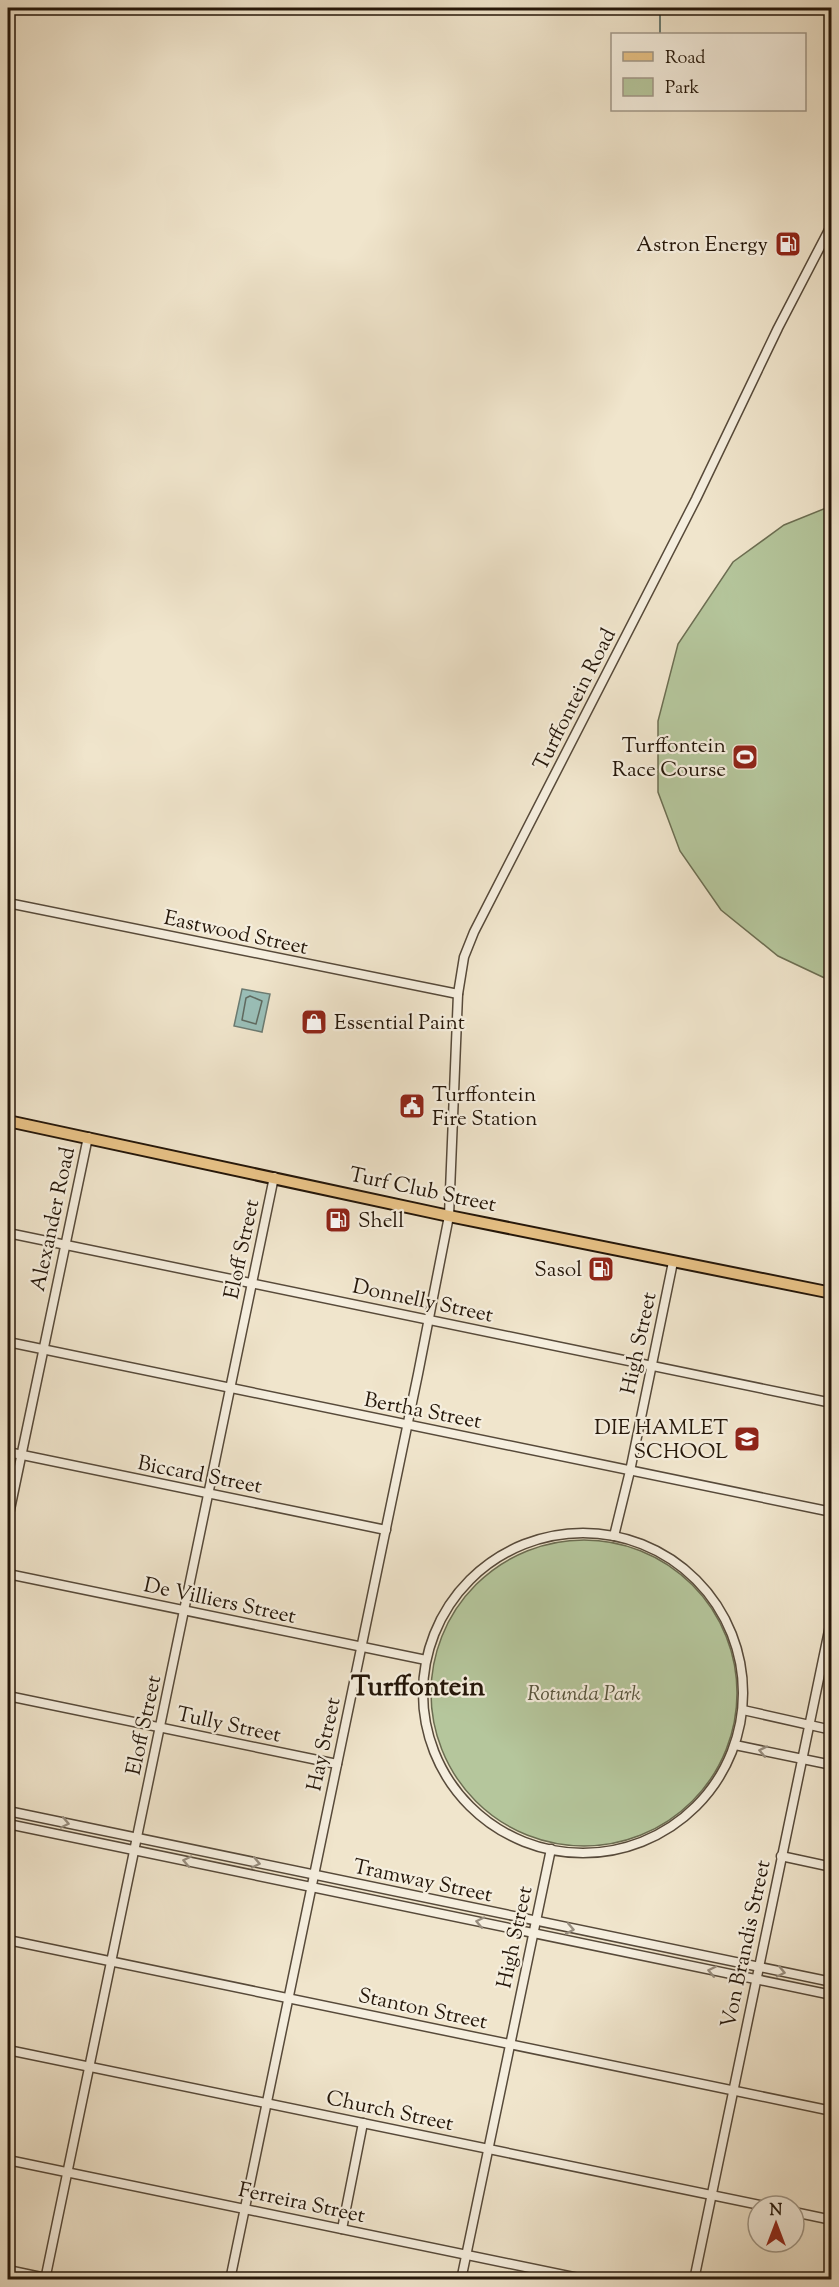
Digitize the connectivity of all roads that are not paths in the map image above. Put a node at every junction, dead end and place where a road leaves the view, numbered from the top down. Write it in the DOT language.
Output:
graph roads {
  1 [pos="831,224"];
  2 [pos="8,903"];
  3 [pos="458,994"];
  4 [pos="8,1120"];
  5 [pos="88,1137"];
  6 [pos="274,1178"];
  7 [pos="449,1216"];
  8 [pos="8,1233"];
  9 [pos="65,1245"];
  10 [pos="673,1262"];
  11 [pos="252,1283"];
  12 [pos="831,1293"];
  13 [pos="429,1320"];
  14 [pos="8,1342"];
  15 [pos="43,1350"];
  16 [pos="651,1366"];
  17 [pos="231,1388"];
  18 [pos="831,1403"];
  19 [pos="408,1425"];
  20 [pos="8,1452"];
  21 [pos="21,1455"];
  22 [pos="630,1471"];
  23 [pos="209,1494"];
  24 [pos="831,1512"];
  25 [pos="8,1519"];
  26 [pos="386,1530"];
  27 [pos="614,1536"];
  28 [pos="8,1574"];
  29 [pos="185,1611"];
  30 [pos="831,1618"];
  31 [pos="362,1648"];
  32 [pos="426,1660"];
  33 [pos="8,1696"];
  34 [pos="743,1710"];
  35 [pos="807,1725"];
  36 [pos="159,1728"];
  37 [pos="831,1730"];
  38 [pos="735,1745"];
  39 [pos="800,1759"];
  40 [pos="337,1764"];
  41 [pos="831,1765"];
  42 [pos="8,1811"];
  43 [pos="8,1824"];
  44 [pos="137,1839"];
  45 [pos="551,1849"];
  46 [pos="135,1850"];
  47 [pos="782,1856"];
  48 [pos="228,1857"];
  49 [pos="831,1867"];
  50 [pos="226,1869"];
  51 [pos="314,1875"];
  52 [pos="311,1887"];
  53 [pos="430,1899"];
  54 [pos="428,1911"];
  55 [pos="536,1922"];
  56 [pos="533,1933"];
  57 [pos="603,1935"];
  58 [pos="8,1940"];
  59 [pos="646,1944"];
  60 [pos="601,1947"];
  61 [pos="643,1956"];
  62 [pos="112,1962"];
  63 [pos="758,1967"];
  64 [pos="756,1980"];
  65 [pos="831,1982"];
  66 [pos="831,1995"];
  67 [pos="289,1998"];
  68 [pos="510,2044"];
  69 [pos="8,2050"];
  70 [pos="89,2067"];
  71 [pos="733,2090"];
  72 [pos="266,2103"];
  73 [pos="831,2110"];
  74 [pos="363,2123"];
  75 [pos="488,2150"];
  76 [pos="8,2160"];
  77 [pos="68,2172"];
  78 [pos="711,2195"];
  79 [pos="746,2202"];
  80 [pos="244,2209"];
  81 [pos="806,2215"];
  82 [pos="831,2220"];
  83 [pos="342,2229"];
  84 [pos="466,2254"];
  85 [pos="8,2270"];
  86 [pos="49,2279"];
  87 [pos="230,2280"];
  88 [pos="461,2280"];
  89 [pos="588,2280"];
  90 [pos="694,2280"];
  1 -- 3 [label="street, Turffontein Road"];
  2 -- 3 [label="street, Eastwood Street"];
  3 -- 7 [label="street, Turffontein Road"];
  4 -- 5 [label="main road, Turf Club Street"];
  5 -- 6 [label="main road, Turf Club Street"];
  5 -- 9 [label="street, Alexander Road"];
  6 -- 7 [label="main road, Turf Club Street"];
  6 -- 11 [label="street, Eloff Street"];
  7 -- 10 [label="main road, Turf Club Street"];
  7 -- 13 [label="street, Hay Street"];
  8 -- 9 [label="street, Donnelly Street"];
  9 -- 11 [label="street, Donnelly Street"];
  9 -- 15 [label="street, Alexander Road"];
  10 -- 12 [label="main road, Turf Club Street"];
  10 -- 16 [label="street, High Street"];
  11 -- 13 [label="street, Donnelly Street"];
  11 -- 17 [label="street, Eloff Street"];
  13 -- 16 [label="street, Donnelly Street"];
  13 -- 19 [label="street, Hay Street"];
  14 -- 15 [label="street, Bertha Street"];
  15 -- 17 [label="street, Bertha Street"];
  15 -- 21 [label="street, Alexander Road"];
  16 -- 18 [label="street, Donnelly Street"];
  16 -- 22 [label="street, High Street"];
  17 -- 19 [label="street, Bertha Street"];
  17 -- 23 [label="street, Eloff Street"];
  19 -- 22 [label="street, Bertha Street"];
  19 -- 26 [label="street, Hay Street"];
  20 -- 21 [label="street, Biccard Street"];
  21 -- 23 [label="street, Biccard Street"];
  21 -- 25 [label="street, Alexander Road"];
  22 -- 24 [label="street, Bertha Street"];
  22 -- 27 [label="street, High Street"];
  23 -- 26 [label="street, Biccard Street"];
  23 -- 29 [label="street, Eloff Street"];
  26 -- 31 [label="street, Hay Street"];
  27 -- 32 [label="street"];
  27 -- 34 [label="street"];
  28 -- 29 [label="street, De Villiers Street"];
  29 -- 31 [label="street, De Villiers Street"];
  29 -- 36 [label="street, Eloff Street"];
  30 -- 35 [label="street, Von Brandis Street"];
  31 -- 32 [label="street, De Villiers Street"];
  31 -- 40 [label="street, Hay Street"];
  32 -- 45 [label="street"];
  33 -- 36 [label="street, Tully Street"];
  34 -- 35 [label="street"];
  34 -- 38 [label="street"];
  35 -- 37 [label="street"];
  35 -- 39 [label="street, Von Brandis Street"];
  36 -- 40 [label="street, Tully Street"];
  36 -- 44 [label="street, Eloff Street"];
  39 -- 38 [label="street, one-way"];
  38 -- 45 [label="street"];
  39 -- 41 [label="street"];
  39 -- 47 [label="street, Von Brandis Street"];
  40 -- 51 [label="street, Hay Street"];
  42 -- 44 [label="street, Tramway Street, one-way"];
  43 -- 46 [label="street, Tramway Street"];
  44 -- 46 [label="street, Eloff Street"];
  44 -- 48 [label="street, Tramway Street"];
  45 -- 55 [label="street, High Street"];
  50 -- 46 [label="street, Tramway Street, one-way"];
  46 -- 62 [label="street, Eloff Street"];
  47 -- 49 [label="street"];
  47 -- 63 [label="street, Von Brandis Street"];
  48 -- 50 [label="street"];
  48 -- 51 [label="street, Tramway Street, one-way"];
  50 -- 52 [label="street, Tramway Street"];
  51 -- 52 [label="street, Hay Street"];
  51 -- 53 [label="street, Tramway Street"];
  52 -- 54 [label="street, Tramway Street"];
  52 -- 67 [label="street, Hay Street"];
  53 -- 54 [label="street"];
  53 -- 55 [label="street, Tramway Street"];
  56 -- 54 [label="street, Tramway Street, one-way"];
  55 -- 56 [label="street, High Street"];
  55 -- 57 [label="street, Tramway Street, one-way"];
  56 -- 60 [label="street, Tramway Street"];
  56 -- 68 [label="street, High Street"];
  57 -- 59 [label="street, Tramway Street"];
  57 -- 60 [label="street"];
  58 -- 62 [label="street, Stanton Street"];
  59 -- 61 [label="street"];
  59 -- 63 [label="street, Tramway Street"];
  60 -- 61 [label="street, Tramway Street"];
  64 -- 61 [label="street, Tramway Street, one-way"];
  62 -- 67 [label="street, Stanton Street"];
  62 -- 70 [label="street, Eloff Street"];
  63 -- 64 [label="street, Von Brandis Street"];
  63 -- 65 [label="street, Tramway Street, one-way"];
  64 -- 66 [label="street, Tramway Street"];
  64 -- 71 [label="street, Von Brandis Street"];
  67 -- 68 [label="street, Stanton Street"];
  67 -- 72 [label="street, Hay Street"];
  68 -- 71 [label="street, Stanton Street"];
  68 -- 75 [label="street, High Street"];
  69 -- 70 [label="street, Church Street"];
  70 -- 72 [label="street, Church Street"];
  70 -- 77 [label="street, Eloff Street"];
  71 -- 73 [label="street, Stanton Street"];
  71 -- 78 [label="street, Von Brandis Street"];
  72 -- 74 [label="street, Church Street"];
  72 -- 80 [label="street, Hay Street"];
  74 -- 75 [label="street, Church Street"];
  74 -- 83 [label="street"];
  75 -- 78 [label="street, Church Street"];
  75 -- 84 [label="street, High Street"];
  76 -- 77 [label="street, Ferreira Street"];
  77 -- 80 [label="street, Ferreira Street"];
  77 -- 86 [label="street, Eloff Street"];
  78 -- 79 [label="street, Church Street"];
  78 -- 90 [label="street, Von Brandis Street"];
  80 -- 83 [label="street, Ferreira Street"];
  80 -- 87 [label="street, Hay Street"];
  81 -- 82 [label="street"];
  83 -- 84 [label="street, Ferreira Street"];
  84 -- 88 [label="street, High Street"];
  84 -- 89 [label="street, Ferreira Street"];
  85 -- 86 [label="street"];
}
